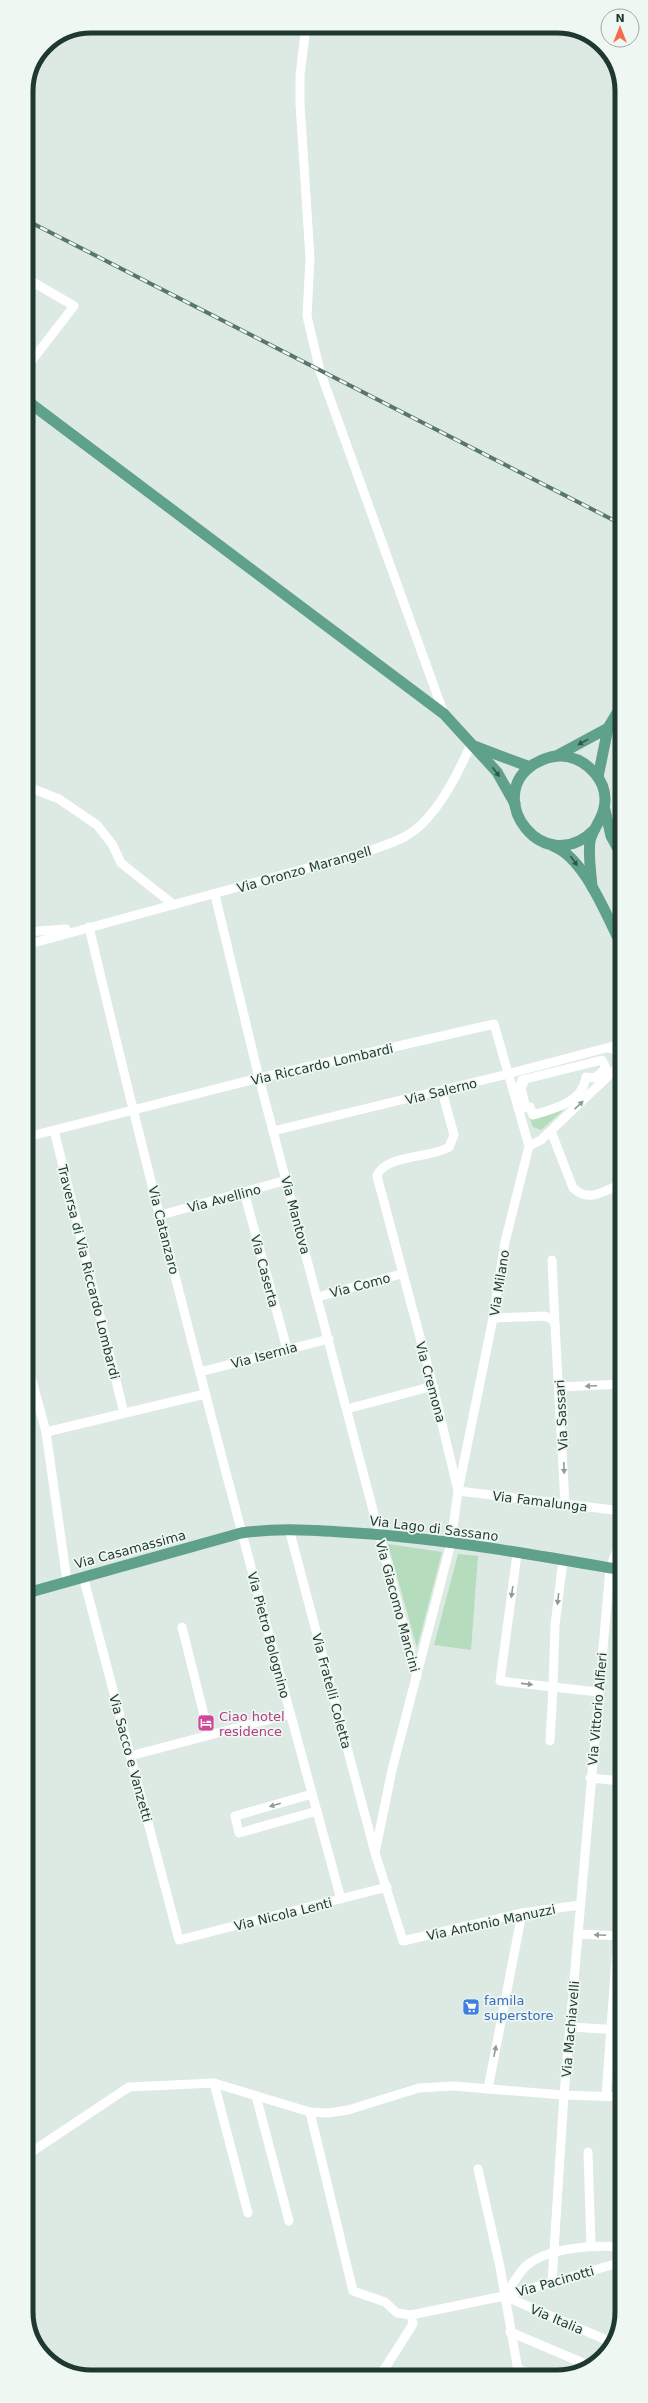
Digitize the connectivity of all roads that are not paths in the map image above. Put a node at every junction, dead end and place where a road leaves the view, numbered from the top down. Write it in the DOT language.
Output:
graph roads {
  1 [pos="305,33"];
  2 [pos="33,282"];
  3 [pos="33,359"];
  4 [pos="33,405"];
  5 [pos="444,714"];
  6 [pos="615,716"];
  7 [pos="608,728"];
  8 [pos="472,744"];
  9 [pos="558,756"];
  10 [pos="530,767"];
  11 [pos="598,777"];
  12 [pos="33,789"];
  13 [pos="515,804"];
  14 [pos="605,806"];
  15 [pos="595,829"];
  16 [pos="615,842"];
  17 [pos="548,844"];
  18 [pos="592,886"];
  19 [pos="215,895"];
  20 [pos="174,905"];
  21 [pos="89,927"];
  22 [pos="33,931"];
  23 [pos="615,932"];
  24 [pos="33,943"];
  25 [pos="615,1046"];
  26 [pos="608,1048"];
  27 [pos="615,1050"];
  28 [pos="615,1070"];
  29 [pos="508,1074"];
  30 [pos="259,1078"];
  31 [pos="442,1090"];
  32 [pos="133,1110"];
  33 [pos="533,1115"];
  34 [pos="54,1130"];
  35 [pos="273,1131"];
  36 [pos="550,1131"];
  37 [pos="33,1135"];
  38 [pos="529,1146"];
  39 [pos="287,1180"];
  40 [pos="615,1186"];
  41 [pos="244,1192"];
  42 [pos="161,1215"];
  43 [pos="552,1260"];
  44 [pos="401,1274"];
  45 [pos="318,1297"];
  46 [pos="493,1318"];
  47 [pos="556,1325"];
  48 [pos="329,1339"];
  49 [pos="287,1349"];
  50 [pos="200,1372"];
  51 [pos="33,1384"];
  52 [pos="615,1384"];
  53 [pos="433,1386"];
  54 [pos="560,1387"];
  55 [pos="205,1394"];
  56 [pos="347,1409"];
  57 [pos="124,1413"];
  58 [pos="46,1432"];
  59 [pos="458,1491"];
  60 [pos="565,1504"];
  61 [pos="615,1510"];
  62 [pos="289,1529"];
  63 [pos="241,1533"];
  64 [pos="379,1534"];
  65 [pos="451,1543"];
  66 [pos="517,1554"];
  67 [pos="563,1560"];
  68 [pos="615,1569"];
  69 [pos="83,1576"];
  70 [pos="615,1576"];
  71 [pos="67,1581"];
  72 [pos="33,1591"];
  73 [pos="182,1627"];
  74 [pos="417,1678"];
  75 [pos="553,1687"];
  76 [pos="598,1692"];
  77 [pos="290,1714"];
  78 [pos="209,1735"];
  79 [pos="550,1741"];
  80 [pos="130,1756"];
  81 [pos="590,1778"];
  82 [pos="615,1780"];
  83 [pos="312,1794"];
  84 [pos="316,1810"];
  85 [pos="375,1853"];
  86 [pos="387,1887"];
  87 [pos="341,1899"];
  88 [pos="580,1905"];
  89 [pos="522,1913"];
  90 [pos="578,1934"];
  91 [pos="615,1936"];
  92 [pos="179,1940"];
  93 [pos="403,1941"];
  94 [pos="615,1973"];
  95 [pos="570,2027"];
  96 [pos="609,2029"];
  97 [pos="615,2029"];
  98 [pos="214,2083"];
  99 [pos="488,2089"];
  100 [pos="564,2095"];
  101 [pos="256,2096"];
  102 [pos="606,2096"];
  103 [pos="615,2097"];
  104 [pos="310,2112"];
  105 [pos="33,2151"];
  106 [pos="588,2152"];
  107 [pos="478,2169"];
  108 [pos="248,2213"];
  109 [pos="289,2221"];
  110 [pos="591,2245"];
  111 [pos="615,2247"];
  112 [pos="553,2253"];
  113 [pos="615,2264"];
  114 [pos="552,2281"];
  115 [pos="504,2296"];
  116 [pos="411,2315"];
  117 [pos="510,2332"];
  118 [pos="607,2340"];
  119 [pos="584,2363"];
  120 [pos="384,2370"];
  121 [pos="518,2370"];
  1 -- 5 [label="street"];
  2 -- 3 [label="street"];
  4 -- 5 [label="main road"];
  5 -- 8 [label="main road"];
  6 -- 7 [label="main road"];
  7 -- 9 [label="main road, one-way"];
  7 -- 11 [label="main road"];
  8 -- 10 [label="main road"];
  8 -- 13 [label="main road, one-way"];
  8 -- 19 [label="street, Via Oronzo Marangell"];
  9 -- 10 [label="main road"];
  9 -- 11 [label="main road"];
  10 -- 13 [label="main road"];
  11 -- 14 [label="main road"];
  12 -- 20 [label="street"];
  13 -- 17 [label="main road"];
  14 -- 15 [label="main road"];
  14 -- 16 [label="main road"];
  15 -- 17 [label="main road"];
  15 -- 18 [label="main road"];
  17 -- 18 [label="main road, one-way"];
  18 -- 23 [label="main road"];
  19 -- 20 [label="street, Via Oronzo Marangell"];
  19 -- 30 [label="street, Via Mantova"];
  20 -- 21 [label="street, Via Oronzo Marangell"];
  21 -- 22 [label="street"];
  21 -- 24 [label="street"];
  21 -- 32 [label="street, Via Catanzaro"];
  25 -- 26 [label="street, Via Salerno"];
  26 -- 27 [label="street"];
  26 -- 29 [label="street, Via Salerno"];
  36 -- 28 [label="street, one-way"];
  29 -- 30 [label="street, Via Riccardo Lombardi"];
  29 -- 31 [label="street, Via Salerno"];
  29 -- 38 [label="street, Via Riccardo Lombardi"];
  30 -- 32 [label="street, Via Riccardo Lombardi"];
  30 -- 35 [label="street, Via Mantova"];
  31 -- 35 [label="street, Via Salerno"];
  31 -- 44 [label="street, Via Cremona"];
  32 -- 34 [label="street, Via Riccardo Lombardi"];
  32 -- 42 [label="street, Via Catanzaro"];
  33 -- 33 [label="street"];
  34 -- 37 [label="street, Via Riccardo Lombardi"];
  34 -- 57 [label="street, Traversa di Via Riccardo Lombardi"];
  35 -- 39 [label="street, Via Mantova"];
  36 -- 38 [label="street"];
  36 -- 40 [label="street"];
  38 -- 46 [label="street, Via Milano"];
  39 -- 41 [label="street, Via Avellino"];
  39 -- 45 [label="street, Via Mantova"];
  41 -- 42 [label="street, Via Avellino"];
  41 -- 49 [label="street, Via Caserta"];
  42 -- 50 [label="street, Via Catanzaro"];
  43 -- 47 [label="street, Via Sassari"];
  44 -- 45 [label="street, Via Como"];
  44 -- 53 [label="street, Via Cremona"];
  45 -- 48 [label="street, Via Mantova"];
  46 -- 47 [label="street"];
  46 -- 59 [label="street, Via Milano"];
  47 -- 54 [label="street, Via Sassari"];
  48 -- 49 [label="street, Via Isernia"];
  48 -- 56 [label="street, Via Mantova"];
  49 -- 50 [label="street, Via Isernia"];
  50 -- 55 [label="street, Via Catanzaro"];
  51 -- 58 [label="street"];
  52 -- 54 [label="street, one-way"];
  53 -- 56 [label="street"];
  53 -- 59 [label="street, Via Cremona"];
  54 -- 60 [label="street, Via Sassari, one-way"];
  55 -- 57 [label="street"];
  55 -- 63 [label="street, Via Catanzaro"];
  56 -- 64 [label="street, Via Mantova"];
  57 -- 58 [label="street"];
  58 -- 71 [label="street"];
  59 -- 60 [label="street, Via Famalunga"];
  59 -- 65 [label="street, Via Milano"];
  60 -- 61 [label="street, Via Famalunga"];
  62 -- 63 [label="main road, Via Lago di Sassano"];
  62 -- 64 [label="main road, Via Lago di Sassano"];
  62 -- 85 [label="street, Via Fratelli Coletta"];
  63 -- 69 [label="main road, Via Casamassima"];
  63 -- 77 [label="street, Via Pietro Bolognino"];
  64 -- 65 [label="main road, Via Lago di Sassano"];
  64 -- 74 [label="street, Via Giacomo Mancini"];
  65 -- 66 [label="main road, Via Lago di Sassano"];
  65 -- 74 [label="street, Via Milano"];
  66 -- 67 [label="main road, Via Lago di Sassano"];
  66 -- 75 [label="street, one-way"];
  67 -- 68 [label="main road, Via Lago di Sassano"];
  67 -- 75 [label="street, one-way"];
  69 -- 71 [label="main road, Via Casamassima"];
  69 -- 80 [label="street, Via Sacco e Vanzetti"];
  70 -- 76 [label="street, Via Vittorio Alfieri"];
  71 -- 72 [label="main road, Via Casamassima"];
  73 -- 78 [label="street"];
  74 -- 85 [label="street, Via Milano"];
  75 -- 76 [label="street"];
  75 -- 79 [label="street"];
  76 -- 81 [label="street, Via Vittorio Alfieri"];
  77 -- 78 [label="street"];
  77 -- 83 [label="street, Via Pietro Bolognino"];
  78 -- 80 [label="street"];
  80 -- 92 [label="street, Via Sacco e Vanzetti"];
  81 -- 82 [label="street"];
  81 -- 88 [label="street, Via Machiavelli"];
  83 -- 84 [label="street, Via Pietro Bolognino"];
  83 -- 84 [label="street, one-way"];
  84 -- 87 [label="street, Via Pietro Bolognino"];
  85 -- 86 [label="street, Via Fratelli Coletta"];
  86 -- 87 [label="street, Via Nicola Lenti"];
  86 -- 93 [label="street, Via Fratelli Coletta"];
  87 -- 92 [label="street, Via Nicola Lenti"];
  88 -- 89 [label="street, Via Antonio Manuzzi"];
  88 -- 90 [label="street, Via Machiavelli"];
  89 -- 93 [label="street, Via Antonio Manuzzi"];
  99 -- 89 [label="street, one-way"];
  91 -- 90 [label="street, one-way"];
  90 -- 95 [label="street, Via Machiavelli"];
  94 -- 96 [label="street"];
  95 -- 96 [label="street"];
  95 -- 100 [label="street, Via Machiavelli"];
  96 -- 97 [label="street"];
  96 -- 102 [label="street"];
  98 -- 101 [label="street"];
  98 -- 105 [label="street"];
  98 -- 108 [label="street"];
  99 -- 100 [label="street"];
  99 -- 104 [label="street"];
  100 -- 102 [label="street"];
  100 -- 112 [label="street, Via Machiavelli"];
  101 -- 104 [label="street"];
  101 -- 109 [label="street"];
  102 -- 103 [label="street"];
  104 -- 116 [label="street"];
  106 -- 110 [label="street"];
  107 -- 115 [label="street"];
  110 -- 111 [label="street, Via Pacinotti"];
  110 -- 112 [label="street, Via Pacinotti"];
  112 -- 114 [label="street, Via Machiavelli"];
  112 -- 115 [label="street, Via Pacinotti"];
  113 -- 114 [label="street, Via Pacinotti"];
  114 -- 115 [label="street, Via Pacinotti"];
  115 -- 116 [label="street"];
  115 -- 117 [label="street"];
  115 -- 118 [label="street, Via Italia"];
  116 -- 120 [label="street"];
  117 -- 119 [label="street"];
  117 -- 121 [label="street"];
}
